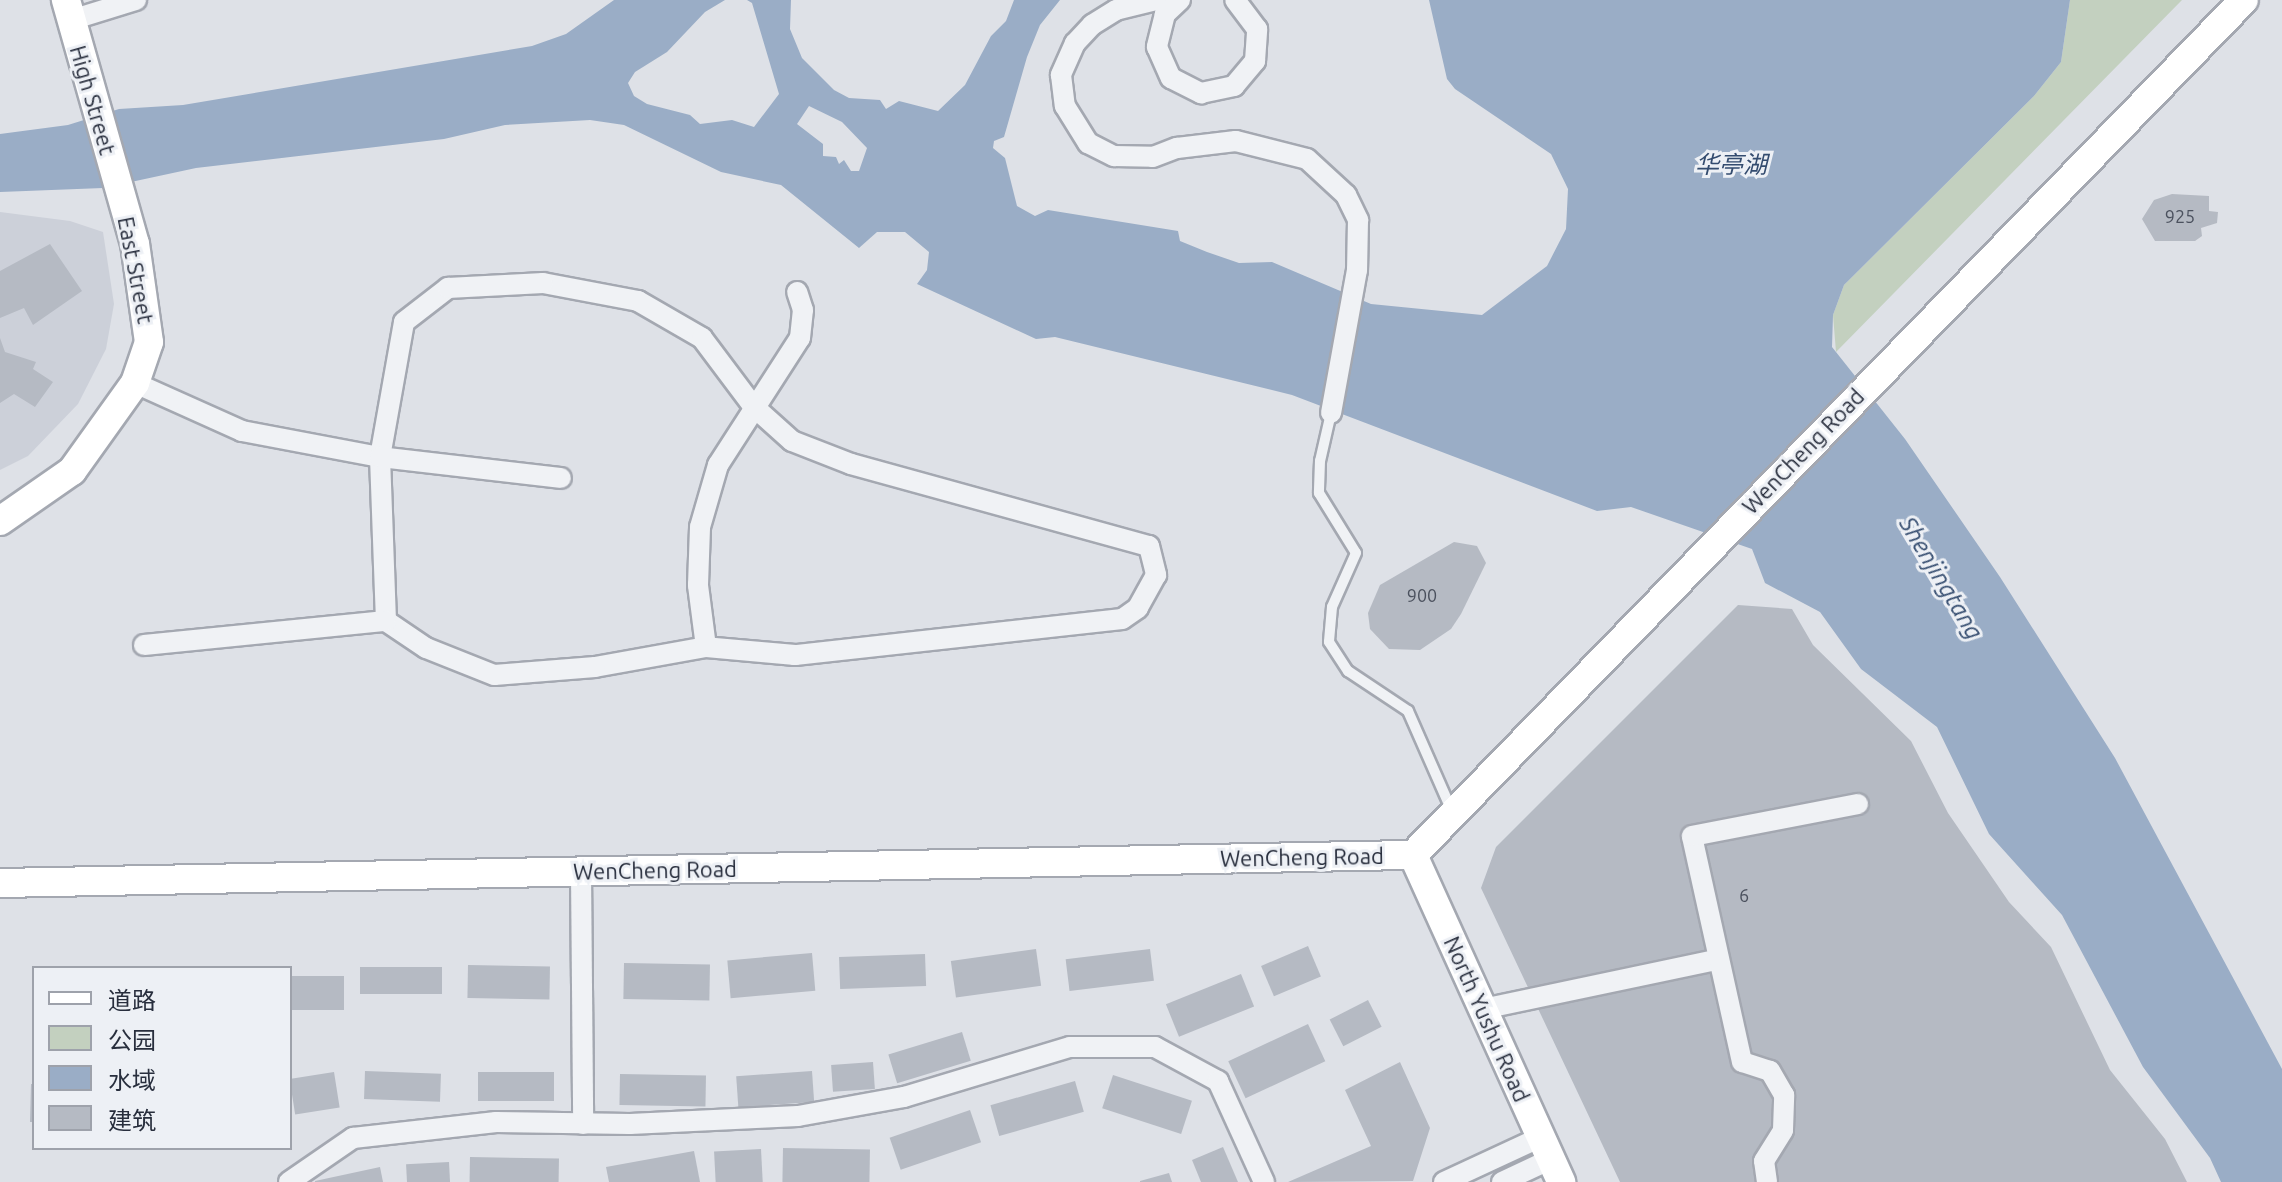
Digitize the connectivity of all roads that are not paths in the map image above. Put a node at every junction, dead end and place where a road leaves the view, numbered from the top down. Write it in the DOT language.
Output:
graph roads {
  1 [pos="136,0"];
  2 [pos="1156,0"];
  3 [pos="1180,0"];
  4 [pos="1235,0"];
  5 [pos="2244,0"];
  6 [pos="68,10"];
  7 [pos="122,199"];
  8 [pos="797,292"];
  9 [pos="135,383"];
  10 [pos="753,406"];
  11 [pos="1331,413"];
  12 [pos="380,457"];
  13 [pos="561,478"];
  14 [pos="0,521"];
  15 [pos="386,621"];
  16 [pos="144,645"];
  17 [pos="706,647"];
  18 [pos="1858,804"];
  19 [pos="1453,812"];
  20 [pos="1413,855"];
  21 [pos="581,872"];
  22 [pos="0,883"];
  23 [pos="1716,960"];
  24 [pos="1483,1009"];
  25 [pos="583,1124"];
  26 [pos="1551,1159"];
  27 [pos="289,1182"];
  28 [pos="1264,1182"];
  29 [pos="1444,1182"];
  30 [pos="1502,1182"];
  31 [pos="1767,1182"];
  1 -- 6 [label="street"];
  2 -- 11 [label="street"];
  3 -- 4 [label="street"];
  5 -- 19 [label="street, WenCheng Road"];
  6 -- 7 [label="street, High Street"];
  7 -- 9 [label="street, East Street"];
  8 -- 10 [label="street"];
  9 -- 12 [label="street"];
  9 -- 14 [label="street, East Street"];
  10 -- 12 [label="street"];
  10 -- 17 [label="street"];
  10 -- 17 [label="street"];
  11 -- 19 [label="lane"];
  12 -- 13 [label="street"];
  12 -- 15 [label="street"];
  15 -- 16 [label="street"];
  15 -- 17 [label="street"];
  18 -- 23 [label="street"];
  19 -- 20 [label="street, WenCheng Road"];
  20 -- 21 [label="street, WenCheng Road"];
  20 -- 24 [label="street, North Yushu Road"];
  21 -- 22 [label="street, WenCheng Road"];
  21 -- 25 [label="street"];
  23 -- 24 [label="street"];
  23 -- 31 [label="street"];
  24 -- 26 [label="street, North Yushu Road"];
  25 -- 27 [label="street"];
  25 -- 28 [label="street"];
  26 -- 29 [label="street"];
  26 -- 30 [label="street"];
}
